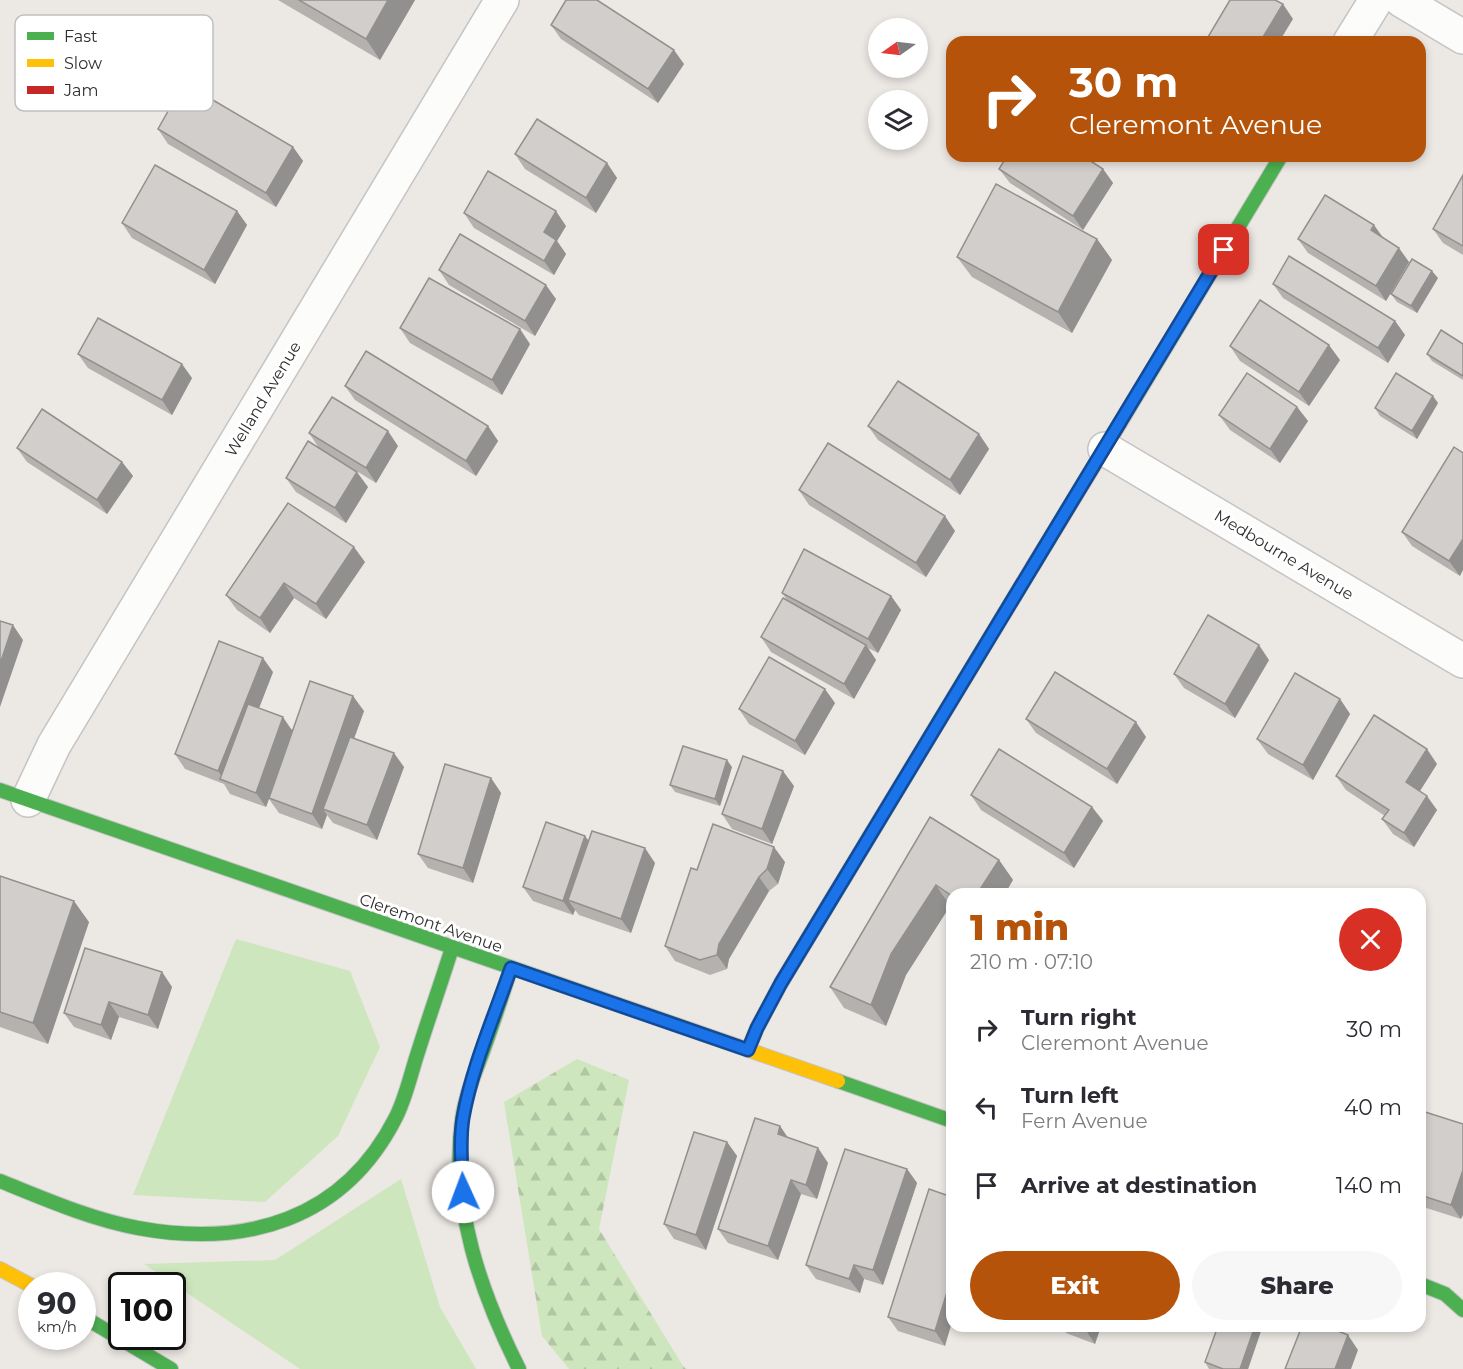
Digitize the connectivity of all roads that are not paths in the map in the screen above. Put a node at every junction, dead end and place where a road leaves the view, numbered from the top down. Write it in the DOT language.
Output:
graph roads {
  1 [pos="502,0"];
  2 [pos="1376,0"];
  3 [pos="1401,0"];
  4 [pos="1354,36"];
  5 [pos="1463,37"];
  6 [pos="1277,162"];
  7 [pos="1105,449"];
  8 [pos="1463,661"];
  9 [pos="14,795"];
  10 [pos="452,948"];
  11 [pos="511,968"];
  12 [pos="748,1050"];
  13 [pos="946,1119"];
  14 [pos="0,1181"];
  15 [pos="0,1269"];
  16 [pos="18,1279"];
  17 [pos="1426,1286"];
  18 [pos="1463,1310"];
  19 [pos="96,1324"];
  20 [pos="171,1369"];
  21 [pos="519,1369"];
  1 -- 9 [label="street, Welland Avenue"];
  2 -- 4 [label="street"];
  3 -- 5 [label="street"];
  6 -- 7 [label="main road"];
  7 -- 8 [label="street, Medbourne Avenue"];
  7 -- 12 [label="main road"];
  9 -- 10 [label="main road, Cleremont Avenue"];
  10 -- 11 [label="main road, Cleremont Avenue"];
  10 -- 14 [label="main road"];
  11 -- 12 [label="main road, Cleremont Avenue"];
  11 -- 21 [label="main road"];
  12 -- 13 [label="main road, Cleremont Avenue"];
  15 -- 16 [label="main road"];
  17 -- 18 [label="main road"];
  19 -- 20 [label="main road"];
}
